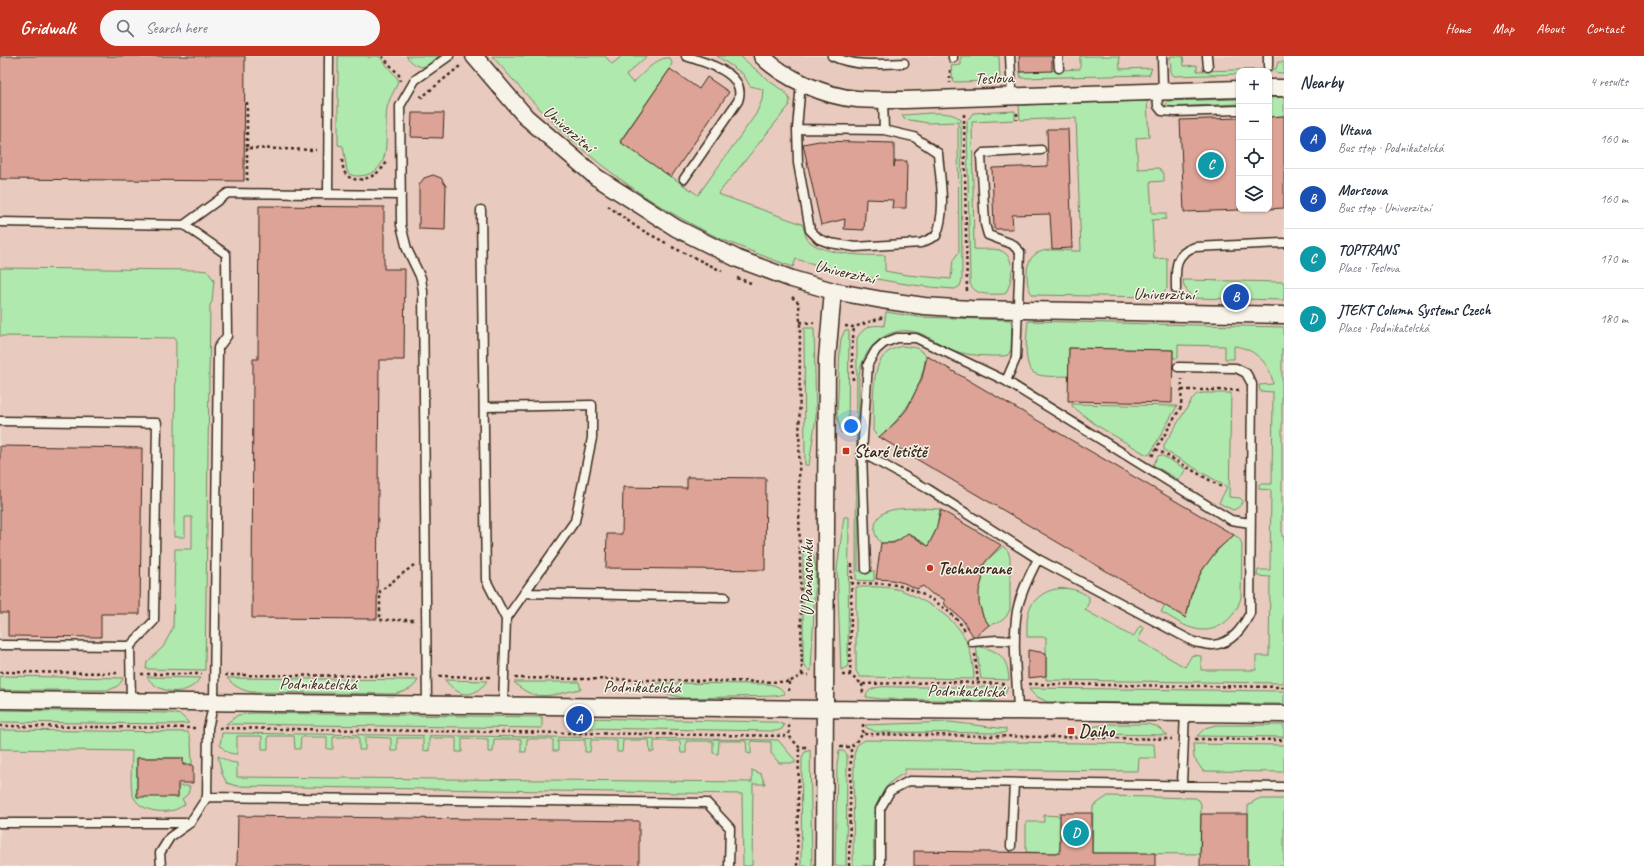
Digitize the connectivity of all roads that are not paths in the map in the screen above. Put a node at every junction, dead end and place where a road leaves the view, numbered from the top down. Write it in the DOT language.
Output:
graph roads {
  1 [pos="329,56"];
  2 [pos="448,56"];
  3 [pos="474,56"];
  4 [pos="686,56"];
  5 [pos="762,56"];
  6 [pos="832,56"];
  7 [pos="1010,56"];
  8 [pos="1058,56"];
  9 [pos="1162,56"];
  10 [pos="1207,56"];
  11 [pos="1268,56"];
  12 [pos="695,57"];
  13 [pos="904,63"];
  14 [pos="1268,66"];
  15 [pos="1208,67"];
  16 [pos="1059,68"];
  17 [pos="801,82"];
  18 [pos="1272,88"];
  19 [pos="1284,88"];
  20 [pos="1236,89"];
  21 [pos="1160,92"];
  22 [pos="1012,96"];
  23 [pos="883,100"];
  24 [pos="1236,110"];
  25 [pos="797,129"];
  26 [pos="884,130"];
  27 [pos="1041,150"];
  28 [pos="684,179"];
  29 [pos="328,194"];
  30 [pos="401,195"];
  31 [pos="482,210"];
  32 [pos="0,222"];
  33 [pos="184,225"];
  34 [pos="1284,243"];
  35 [pos="1176,289"];
  36 [pos="834,291"];
  37 [pos="1019,310"];
  38 [pos="1284,315"];
  39 [pos="1180,367"];
  40 [pos="1006,381"];
  41 [pos="484,406"];
  42 [pos="0,422"];
  43 [pos="862,453"];
  44 [pos="1250,523"];
  45 [pos="1038,559"];
  46 [pos="866,569"];
  47 [pos="524,593"];
  48 [pos="725,597"];
  49 [pos="506,619"];
  50 [pos="1016,641"];
  51 [pos="972,642"];
  52 [pos="0,645"];
  53 [pos="130,646"];
  54 [pos="0,700"];
  55 [pos="131,701"];
  56 [pos="214,702"];
  57 [pos="427,704"];
  58 [pos="503,705"];
  59 [pos="826,708"];
  60 [pos="1018,710"];
  61 [pos="1184,712"];
  62 [pos="1284,714"];
  63 [pos="1014,783"];
  64 [pos="1182,784"];
  65 [pos="1284,787"];
  66 [pos="207,797"];
  67 [pos="0,823"];
  68 [pos="190,823"];
  69 [pos="1012,846"];
  70 [pos="161,866"];
  71 [pos="729,866"];
  72 [pos="824,866"];
  73 [pos="880,866"];
  1 -- 29 [label="lane"];
  2 -- 30 [label="lane"];
  3 -- 36 [label="street, Univerzitní"];
  4 -- 12 [label="lane"];
  5 -- 17 [label="street, Teslova"];
  6 -- 13 [label="lane"];
  7 -- 22 [label="lane"];
  8 -- 16 [label="lane"];
  9 -- 21 [label="lane"];
  10 -- 15 [label="lane"];
  11 -- 14 [label="lane"];
  12 -- 28 [label="lane"];
  17 -- 23 [label="street, Teslova"];
  17 -- 25 [label="lane"];
  18 -- 19 [label="street"];
  20 -- 21 [label="street, Teslova"];
  21 -- 22 [label="street, Teslova"];
  21 -- 24 [label="lane"];
  22 -- 23 [label="street, Teslova"];
  23 -- 26 [label="lane"];
  25 -- 26 [label="lane"];
  25 -- 26 [label="lane"];
  27 -- 37 [label="lane"];
  29 -- 30 [label="lane"];
  29 -- 33 [label="lane"];
  30 -- 57 [label="lane"];
  31 -- 41 [label="lane"];
  32 -- 33 [label="lane"];
  33 -- 56 [label="lane"];
  34 -- 35 [label="lane"];
  36 -- 37 [label="street, Univerzitní"];
  36 -- 59 [label="street, U Panasoniku"];
  37 -- 38 [label="street, Univerzitní"];
  37 -- 40 [label="lane"];
  39 -- 44 [label="lane"];
  40 -- 43 [label="lane"];
  40 -- 44 [label="lane"];
  41 -- 47 [label="lane"];
  41 -- 49 [label="lane"];
  42 -- 53 [label="lane"];
  43 -- 45 [label="lane"];
  43 -- 46 [label="lane"];
  44 -- 45 [label="lane"];
  45 -- 50 [label="lane"];
  47 -- 48 [label="lane"];
  47 -- 49 [label="lane"];
  49 -- 58 [label="lane"];
  50 -- 51 [label="lane"];
  50 -- 60 [label="lane"];
  52 -- 53 [label="lane"];
  53 -- 55 [label="lane"];
  54 -- 55 [label="street, Podnikatelská"];
  55 -- 56 [label="street, Podnikatelská"];
  56 -- 57 [label="street, Podnikatelská"];
  56 -- 66 [label="lane"];
  57 -- 58 [label="street, Podnikatelská"];
  58 -- 59 [label="street, Podnikatelská"];
  59 -- 60 [label="street, Podnikatelská"];
  59 -- 72 [label="street, U Panasoniku"];
  60 -- 61 [label="street, Podnikatelská"];
  61 -- 62 [label="street, Podnikatelská"];
  61 -- 64 [label="lane"];
  63 -- 64 [label="lane"];
  63 -- 69 [label="lane"];
  63 -- 73 [label="lane"];
  64 -- 65 [label="lane"];
  66 -- 68 [label="lane"];
  66 -- 71 [label="lane"];
  67 -- 68 [label="lane"];
  68 -- 70 [label="lane"];
}
